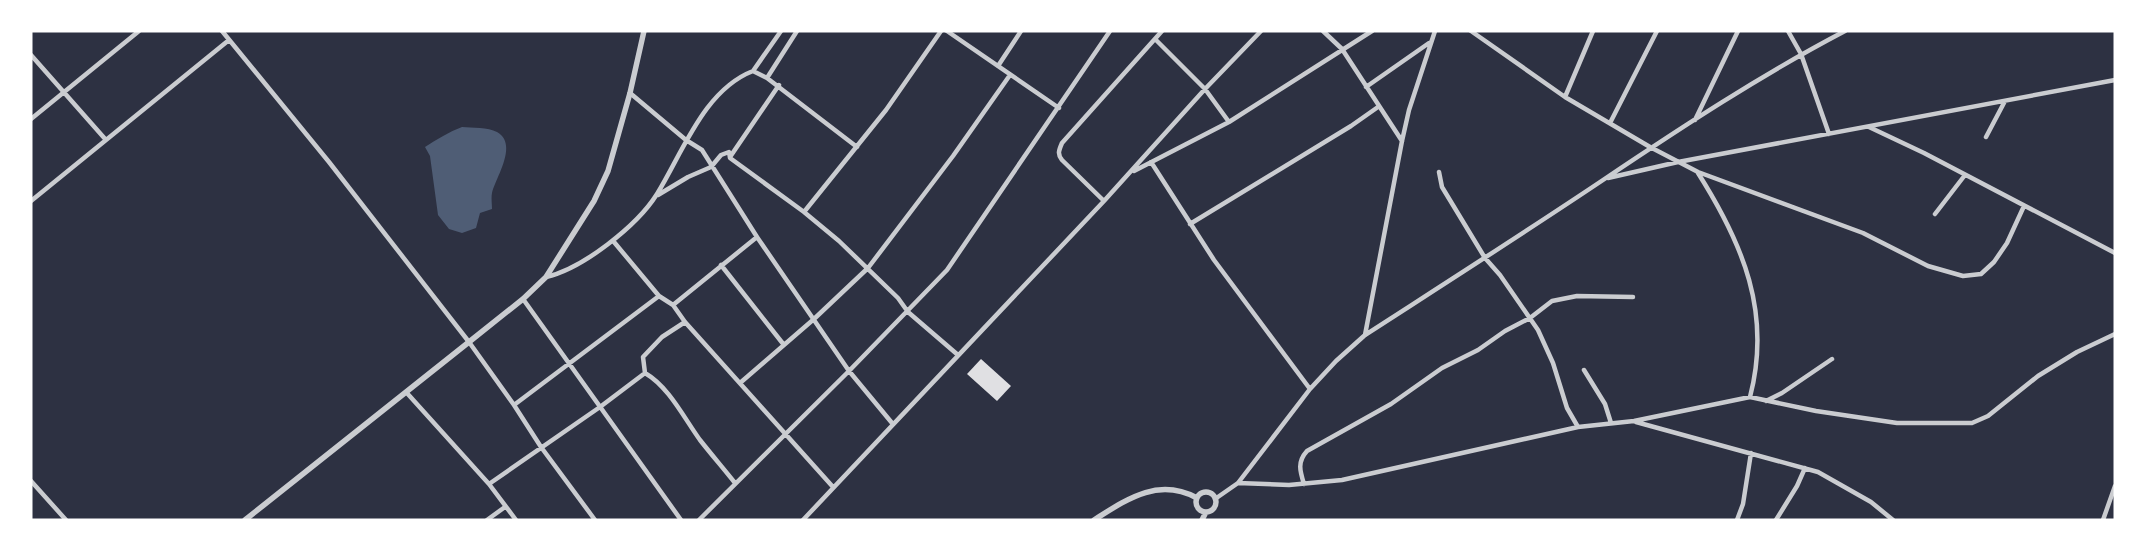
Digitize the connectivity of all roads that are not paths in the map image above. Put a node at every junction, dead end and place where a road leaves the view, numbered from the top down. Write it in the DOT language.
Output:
graph roads {
  1 [pos="139,31"];
  2 [pos="222,31"];
  3 [pos="644,31"];
  4 [pos="781,31"];
  5 [pos="797,31"];
  6 [pos="941,31"];
  7 [pos="947,31"];
  8 [pos="1021,31"];
  9 [pos="1110,31"];
  10 [pos="1162,31"];
  11 [pos="1261,31"];
  12 [pos="1324,31"];
  13 [pos="1372,31"];
  14 [pos="1435,31"];
  15 [pos="1470,31"];
  16 [pos="1593,31"];
  17 [pos="1657,31"];
  18 [pos="1738,31"];
  19 [pos="1788,31"];
  20 [pos="1845,31"];
  21 [pos="1155,39"];
  22 [pos="229,40"];
  23 [pos="1430,43"];
  24 [pos="1342,49"];
  25 [pos="1801,54"];
  26 [pos="31,55"];
  27 [pos="998,66"];
  28 [pos="753,71"];
  29 [pos="1010,75"];
  30 [pos="767,78"];
  31 [pos="2115,80"];
  32 [pos="779,86"];
  33 [pos="1366,87"];
  34 [pos="1204,89"];
  35 [pos="64,93"];
  36 [pos="630,93"];
  37 [pos="1565,97"];
  38 [pos="2005,100"];
  39 [pos="1378,107"];
  40 [pos="1059,108"];
  41 [pos="31,119"];
  42 [pos="1695,120"];
  43 [pos="1229,122"];
  44 [pos="1610,123"];
  45 [pos="1868,126"];
  46 [pos="1829,134"];
  47 [pos="1986,137"];
  48 [pos="106,140"];
  49 [pos="686,140"];
  50 [pos="1402,141"];
  51 [pos="857,147"];
  52 [pos="1650,147"];
  53 [pos="730,158"];
  54 [pos="1151,162"];
  55 [pos="1678,162"];
  56 [pos="712,166"];
  57 [pos="1131,172"];
  58 [pos="1440,172"];
  59 [pos="1698,172"];
  60 [pos="1965,175"];
  61 [pos="1604,179"];
  62 [pos="656,195"];
  63 [pos="31,201"];
  64 [pos="1104,201"];
  65 [pos="2024,206"];
  66 [pos="804,212"];
  67 [pos="1935,214"];
  68 [pos="1190,224"];
  69 [pos="757,237"];
  70 [pos="614,242"];
  71 [pos="2115,253"];
  72 [pos="1485,258"];
  73 [pos="721,265"];
  74 [pos="868,268"];
  75 [pos="546,277"];
  76 [pos="659,296"];
  77 [pos="1633,296"];
  78 [pos="523,299"];
  79 [pos="673,305"];
  80 [pos="908,312"];
  81 [pos="1530,318"];
  82 [pos="814,319"];
  83 [pos="685,322"];
  84 [pos="2115,334"];
  85 [pos="1365,336"];
  86 [pos="470,342"];
  87 [pos="784,345"];
  88 [pos="958,355"];
  89 [pos="1832,359"];
  90 [pos="571,363"];
  91 [pos="1584,370"];
  92 [pos="849,371"];
  93 [pos="645,373"];
  94 [pos="740,383"];
  95 [pos="1310,389"];
  96 [pos="406,392"];
  97 [pos="1750,397"];
  98 [pos="1766,401"];
  99 [pos="514,405"];
  100 [pos="600,407"];
  101 [pos="1634,421"];
  102 [pos="1611,423"];
  103 [pos="892,424"];
  104 [pos="1578,427"];
  105 [pos="785,435"];
  106 [pos="541,447"];
  107 [pos="1751,453"];
  108 [pos="1805,468"];
  109 [pos="31,481"];
  110 [pos="735,483"];
  111 [pos="1238,483"];
  112 [pos="489,484"];
  113 [pos="1304,484"];
  114 [pos="833,486"];
  115 [pos="2115,486"];
  116 [pos="1197,498"];
  117 [pos="1215,499"];
  118 [pos="505,507"];
  119 [pos="1206,512"];
  120 [pos="66,520"];
  121 [pos="245,520"];
  122 [pos="487,520"];
  123 [pos="516,520"];
  124 [pos="595,520"];
  125 [pos="681,520"];
  126 [pos="698,520"];
  127 [pos="803,520"];
  128 [pos="1094,520"];
  129 [pos="1202,520"];
  130 [pos="1737,520"];
  131 [pos="1776,520"];
  132 [pos="1894,520"];
  133 [pos="2102,520"];
  1 -- 35 [label="street"];
  2 -- 22 [label="street"];
  3 -- 36 [label="street"];
  4 -- 28 [label="street"];
  5 -- 30 [label="street"];
  6 -- 51 [label="street"];
  7 -- 27 [label="street"];
  8 -- 27 [label="street"];
  9 -- 40 [label="street"];
  10 -- 21 [label="street"];
  11 -- 34 [label="street"];
  12 -- 24 [label="street"];
  13 -- 24 [label="street"];
  14 -- 23 [label="street"];
  15 -- 37 [label="street"];
  16 -- 37 [label="street"];
  17 -- 44 [label="street"];
  18 -- 42 [label="street"];
  19 -- 25 [label="street"];
  20 -- 25 [label="street"];
  21 -- 34 [label="street"];
  21 -- 64 [label="street"];
  22 -- 48 [label="street"];
  22 -- 86 [label="street"];
  23 -- 33 [label="street"];
  23 -- 50 [label="street"];
  24 -- 33 [label="street"];
  24 -- 43 [label="street"];
  25 -- 42 [label="street"];
  25 -- 46 [label="street"];
  26 -- 35 [label="street"];
  27 -- 29 [label="street"];
  28 -- 30 [label="street"];
  28 -- 49 [label="street"];
  29 -- 40 [label="street"];
  29 -- 74 [label="street"];
  30 -- 32 [label="street"];
  31 -- 38 [label="street"];
  32 -- 51 [label="street"];
  32 -- 53 [label="street"];
  33 -- 39 [label="street"];
  34 -- 43 [label="street"];
  34 -- 57 [label="street"];
  35 -- 41 [label="street"];
  35 -- 48 [label="street"];
  36 -- 49 [label="street"];
  36 -- 75 [label="street"];
  37 -- 44 [label="street"];
  38 -- 45 [label="street"];
  38 -- 47 [label="street"];
  39 -- 50 [label="street"];
  39 -- 68 [label="street"];
  40 -- 80 [label="street"];
  42 -- 52 [label="street"];
  43 -- 54 [label="street"];
  44 -- 52 [label="street"];
  45 -- 46 [label="street"];
  45 -- 60 [label="street"];
  46 -- 55 [label="street"];
  48 -- 63 [label="street"];
  49 -- 56 [label="street"];
  49 -- 62 [label="street"];
  50 -- 85 [label="street"];
  51 -- 66 [label="street"];
  52 -- 55 [label="street"];
  52 -- 61 [label="street"];
  53 -- 56 [label="street"];
  53 -- 66 [label="street"];
  54 -- 57 [label="street"];
  54 -- 68 [label="street"];
  55 -- 59 [label="street"];
  55 -- 61 [label="street"];
  56 -- 62 [label="street"];
  56 -- 69 [label="street"];
  57 -- 64 [label="street"];
  58 -- 72 [label="street"];
  59 -- 65 [label="street"];
  59 -- 97 [label="street"];
  60 -- 65 [label="street"];
  60 -- 67 [label="street"];
  61 -- 72 [label="street"];
  62 -- 70 [label="street"];
  64 -- 88 [label="street"];
  65 -- 71 [label="street"];
  66 -- 74 [label="street"];
  68 -- 95 [label="street"];
  69 -- 73 [label="street"];
  69 -- 82 [label="street"];
  70 -- 75 [label="street"];
  70 -- 76 [label="street"];
  72 -- 81 [label="street"];
  72 -- 85 [label="street"];
  73 -- 79 [label="street"];
  73 -- 87 [label="street"];
  74 -- 80 [label="street"];
  74 -- 82 [label="street"];
  75 -- 78 [label="street"];
  76 -- 79 [label="street"];
  76 -- 90 [label="street"];
  77 -- 81 [label="street"];
  78 -- 86 [label="street"];
  78 -- 90 [label="street"];
  79 -- 83 [label="street"];
  80 -- 88 [label="street"];
  80 -- 92 [label="street"];
  81 -- 104 [label="street"];
  81 -- 113 [label="street"];
  82 -- 87 [label="street"];
  82 -- 92 [label="street"];
  83 -- 93 [label="street"];
  83 -- 94 [label="street"];
  84 -- 98 [label="street"];
  85 -- 95 [label="street"];
  86 -- 96 [label="street"];
  86 -- 99 [label="street"];
  87 -- 94 [label="street"];
  88 -- 103 [label="street"];
  89 -- 98 [label="street"];
  90 -- 99 [label="street"];
  90 -- 100 [label="street"];
  91 -- 102 [label="street"];
  92 -- 103 [label="street"];
  92 -- 105 [label="street"];
  93 -- 100 [label="street"];
  93 -- 110 [label="street"];
  94 -- 105 [label="street"];
  95 -- 111 [label="street"];
  96 -- 112 [label="street"];
  96 -- 121 [label="street"];
  97 -- 98 [label="street"];
  97 -- 101 [label="street"];
  99 -- 106 [label="street"];
  100 -- 106 [label="street"];
  100 -- 125 [label="street"];
  101 -- 102 [label="street"];
  101 -- 107 [label="street"];
  102 -- 104 [label="street"];
  103 -- 114 [label="street"];
  104 -- 113 [label="street"];
  105 -- 110 [label="street"];
  105 -- 114 [label="street"];
  106 -- 112 [label="street"];
  106 -- 124 [label="street"];
  107 -- 108 [label="street"];
  107 -- 130 [label="street"];
  108 -- 131 [label="street"];
  108 -- 132 [label="street"];
  109 -- 120 [label="street"];
  110 -- 126 [label="street"];
  111 -- 113 [label="street"];
  111 -- 117 [label="street"];
  112 -- 118 [label="street"];
  114 -- 127 [label="street"];
  115 -- 133 [label="street"];
  116 -- 117 [label="street"];
  116 -- 119 [label="street"];
  116 -- 128 [label="street"];
  117 -- 119 [label="street"];
  118 -- 122 [label="street"];
  118 -- 123 [label="street"];
  119 -- 129 [label="street"];
}
